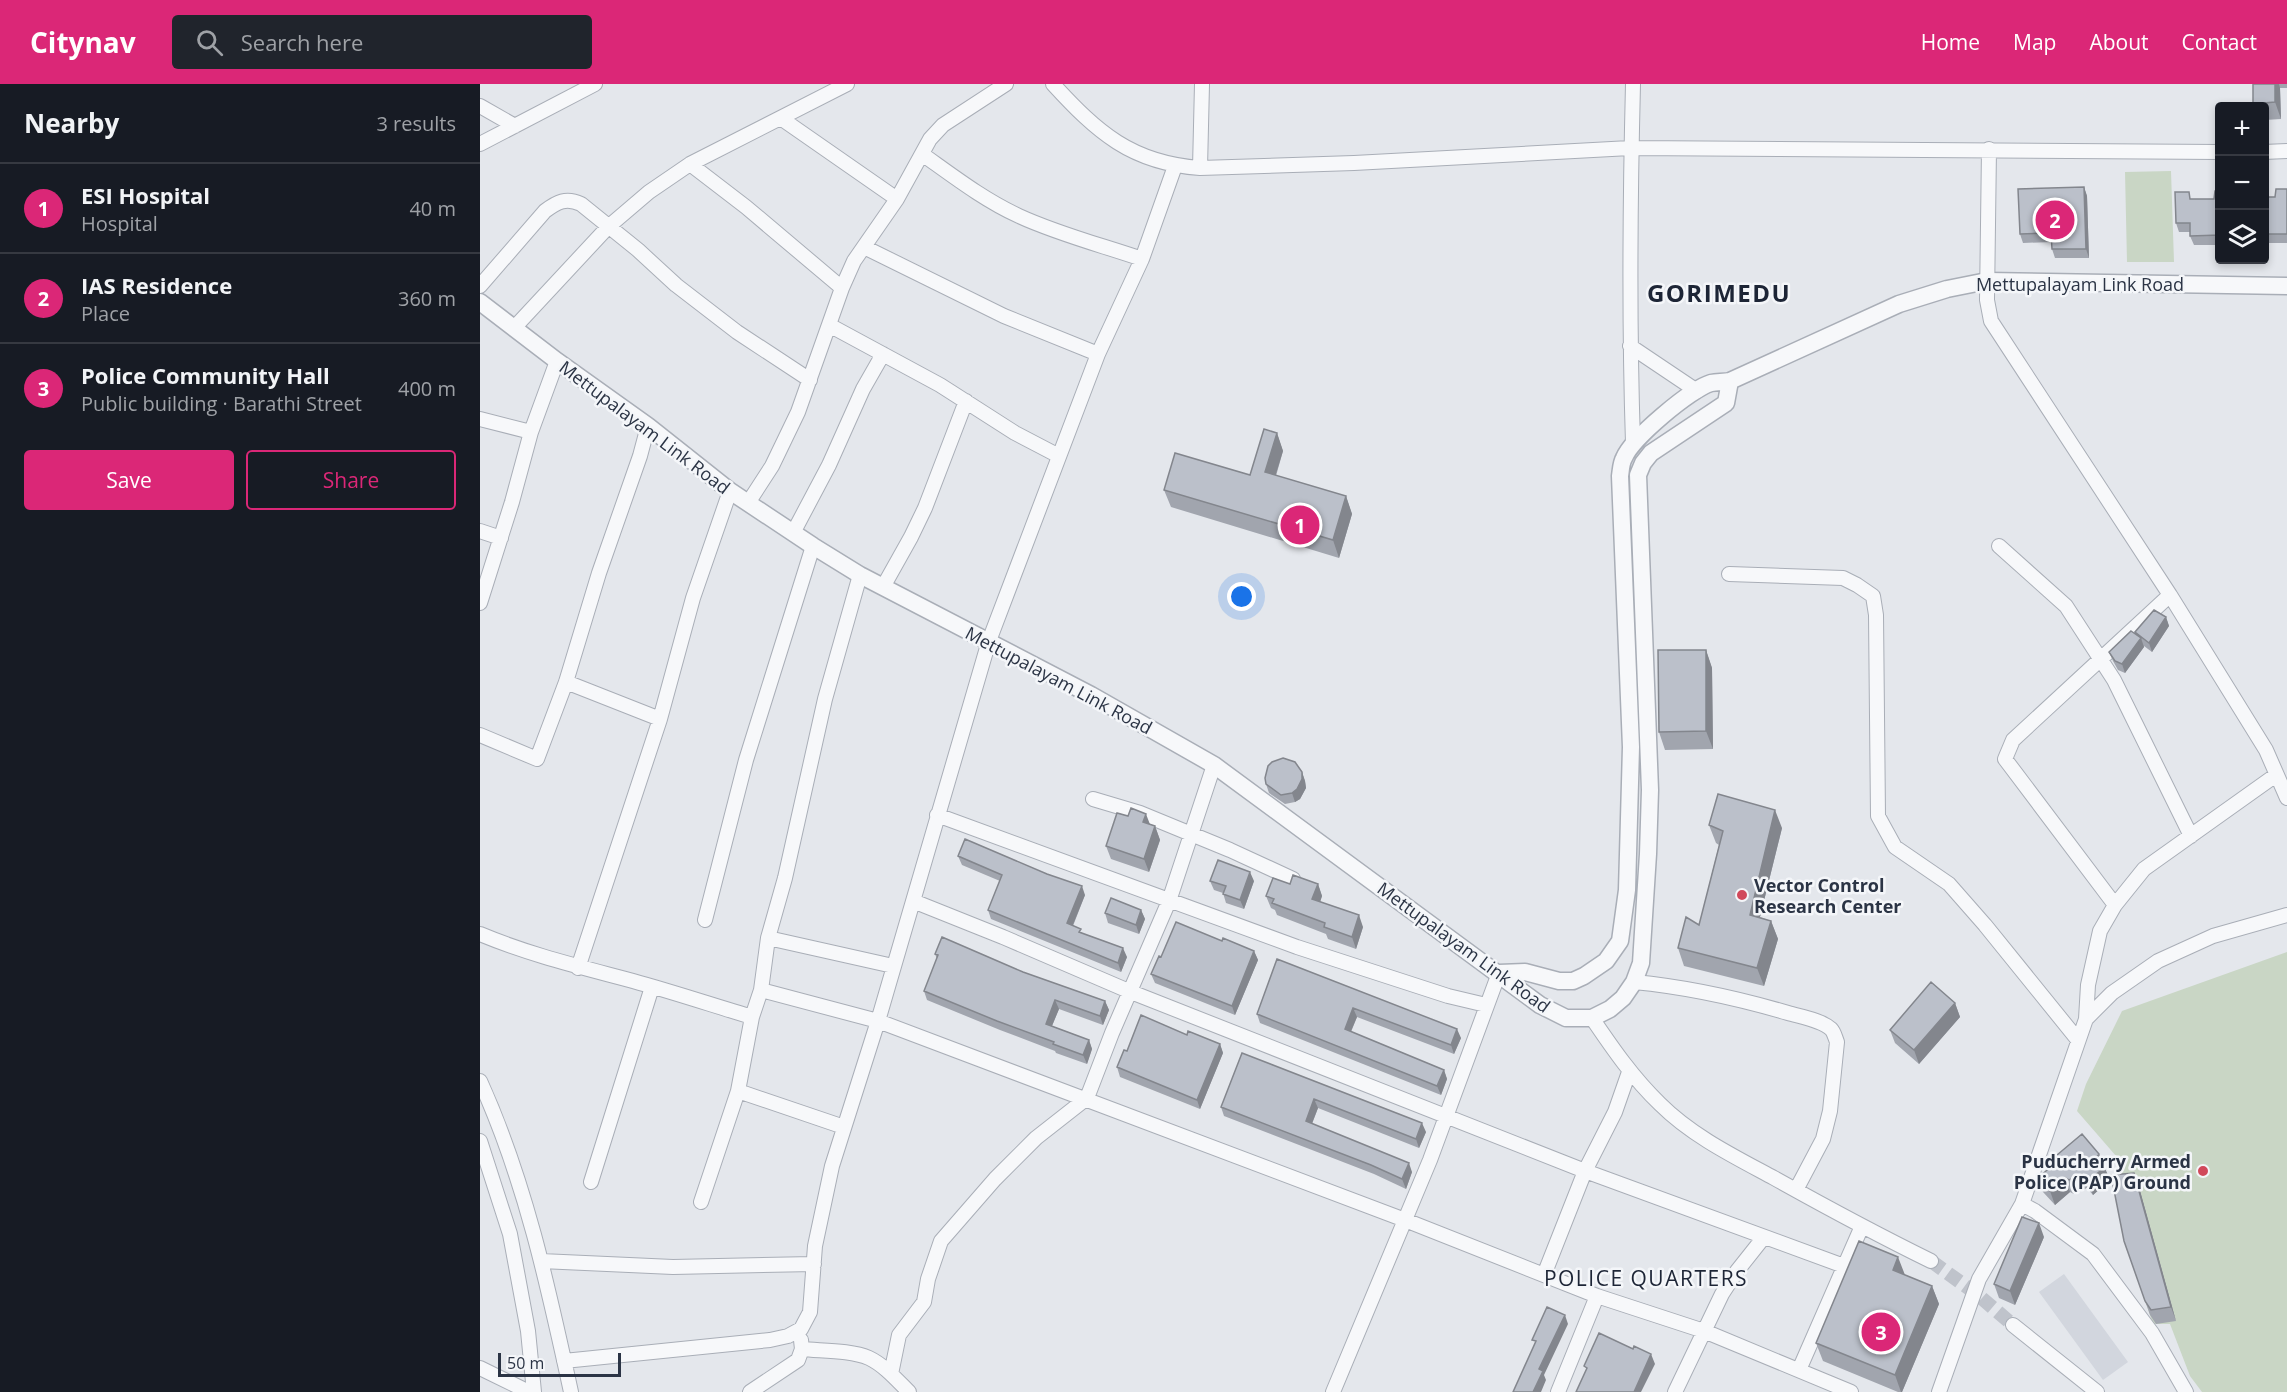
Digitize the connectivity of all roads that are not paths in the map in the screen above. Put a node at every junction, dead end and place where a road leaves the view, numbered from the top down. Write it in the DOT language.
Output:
graph roads {
  1 [pos="595,84"];
  2 [pos="848,84"];
  3 [pos="1006,84"];
  4 [pos="1053,84"];
  5 [pos="1202,84"];
  6 [pos="1633,84"];
  7 [pos="480,106"];
  8 [pos="782,119"];
  9 [pos="515,126"];
  10 [pos="480,144"];
  11 [pos="1630,148"];
  12 [pos="1989,149"];
  13 [pos="2215,152"];
  14 [pos="2269,152"];
  15 [pos="2287,152"];
  16 [pos="921,154"];
  17 [pos="690,164"];
  18 [pos="1175,166"];
  19 [pos="1200,168"];
  20 [pos="897,199"];
  21 [pos="608,227"];
  22 [pos="864,247"];
  23 [pos="1142,259"];
  24 [pos="1987,281"];
  25 [pos="480,286"];
  26 [pos="2287,286"];
  27 [pos="842,288"];
  28 [pos="480,302"];
  29 [pos="829,325"];
  30 [pos="514,328"];
  31 [pos="1630,346"];
  32 [pos="883,354"];
  33 [pos="1098,354"];
  34 [pos="557,361"];
  35 [pos="810,380"];
  36 [pos="1730,381"];
  37 [pos="1697,391"];
  38 [pos="966,401"];
  39 [pos="480,419"];
  40 [pos="648,426"];
  41 [pos="531,432"];
  42 [pos="1633,443"];
  43 [pos="1059,456"];
  44 [pos="730,490"];
  45 [pos="748,503"];
  46 [pos="480,531"];
  47 [pos="793,532"];
  48 [pos="501,538"];
  49 [pos="813,546"];
  50 [pos="1999,546"];
  51 [pos="860,574"];
  52 [pos="1729,574"];
  53 [pos="883,587"];
  54 [pos="2170,595"];
  55 [pos="480,603"];
  56 [pos="989,641"];
  57 [pos="2100,659"];
  58 [pos="566,682"];
  59 [pos="660,719"];
  60 [pos="480,735"];
  61 [pos="1214,765"];
  62 [pos="2276,775"];
  63 [pos="2287,798"];
  64 [pos="1093,799"];
  65 [pos="937,815"];
  66 [pos="1191,834"];
  67 [pos="2191,836"];
  68 [pos="1293,879"];
  69 [pos="913,901"];
  70 [pos="1169,901"];
  71 [pos="2115,905"];
  72 [pos="2287,915"];
  73 [pos="705,920"];
  74 [pos="480,934"];
  75 [pos="768,938"];
  76 [pos="893,966"];
  77 [pos="578,968"];
  78 [pos="1499,973"];
  79 [pos="1634,982"];
  80 [pos="652,987"];
  81 [pos="761,990"];
  82 [pos="1131,992"];
  83 [pos="1486,1005"];
  84 [pos="752,1017"];
  85 [pos="1592,1018"];
  86 [pos="2086,1019"];
  87 [pos="878,1021"];
  88 [pos="2078,1040"];
  89 [pos="1629,1072"];
  90 [pos="480,1081"];
  91 [pos="738,1091"];
  92 [pos="1087,1098"];
  93 [pos="1446,1116"];
  94 [pos="844,1127"];
  95 [pos="480,1141"];
  96 [pos="1585,1171"];
  97 [pos="591,1182"];
  98 [pos="1796,1190"];
  99 [pos="701,1202"];
  100 [pos="2022,1204"];
  101 [pos="1405,1220"];
  102 [pos="1862,1226"];
  103 [pos="1764,1237"];
  104 [pos="541,1261"];
  105 [pos="1931,1261"];
  106 [pos="814,1264"];
  107 [pos="1844,1266"];
  108 [pos="1544,1275"];
  109 [pos="1597,1296"];
  110 [pos="2013,1325"];
  111 [pos="801,1329"];
  112 [pos="1704,1331"];
  113 [pos="802,1349"];
  114 [pos="564,1361"];
  115 [pos="480,1368"];
  116 [pos="1799,1370"];
  117 [pos="891,1374"];
  118 [pos="529,1392"];
  119 [pos="534,1392"];
  120 [pos="571,1392"];
  121 [pos="750,1392"];
  122 [pos="909,1392"];
  123 [pos="1333,1392"];
  124 [pos="1558,1392"];
  125 [pos="1675,1392"];
  126 [pos="1851,1392"];
  127 [pos="1939,1392"];
  128 [pos="2097,1392"];
  129 [pos="2186,1392"];
  1 -- 9 [label="street"];
  2 -- 8 [label="street"];
  3 -- 16 [label="street"];
  4 -- 18 [label="street"];
  5 -- 19 [label="street"];
  6 -- 11 [label="street"];
  7 -- 9 [label="street"];
  8 -- 17 [label="street"];
  8 -- 20 [label="street"];
  9 -- 10 [label="street"];
  11 -- 12 [label="street"];
  11 -- 19 [label="street"];
  11 -- 31 [label="street"];
  12 -- 13 [label="street"];
  12 -- 24 [label="street"];
  14 -- 15 [label="street"];
  16 -- 20 [label="street"];
  16 -- 23 [label="street"];
  17 -- 21 [label="street"];
  17 -- 27 [label="street"];
  18 -- 19 [label="street"];
  18 -- 23 [label="street"];
  20 -- 22 [label="street"];
  21 -- 25 [label="street"];
  21 -- 30 [label="street"];
  21 -- 35 [label="street"];
  22 -- 27 [label="street"];
  22 -- 33 [label="street"];
  23 -- 33 [label="street"];
  24 -- 26 [label="street, Mettupalayam Link Road"];
  24 -- 36 [label="street, Mettupalayam Link Road"];
  24 -- 54 [label="street"];
  27 -- 29 [label="street"];
  28 -- 30 [label="street, Mettupalayam Link Road"];
  29 -- 32 [label="street"];
  29 -- 35 [label="street"];
  30 -- 34 [label="street, Mettupalayam Link Road"];
  31 -- 37 [label="street"];
  31 -- 42 [label="street"];
  32 -- 38 [label="street"];
  32 -- 47 [label="street"];
  33 -- 43 [label="street"];
  34 -- 40 [label="street, Mettupalayam Link Road"];
  34 -- 41 [label="street"];
  35 -- 45 [label="street"];
  36 -- 37 [label="street, Mettupalayam Link Road"];
  36 -- 79 [label="street"];
  37 -- 42 [label="street, Mettupalayam Link Road"];
  38 -- 43 [label="street"];
  38 -- 53 [label="street"];
  39 -- 41 [label="street"];
  40 -- 44 [label="street, Mettupalayam Link Road"];
  40 -- 58 [label="street"];
  41 -- 48 [label="street"];
  42 -- 78 [label="street"];
  43 -- 56 [label="street"];
  44 -- 45 [label="street, Mettupalayam Link Road"];
  44 -- 59 [label="street"];
  45 -- 47 [label="street, Mettupalayam Link Road"];
  46 -- 48 [label="street"];
  47 -- 49 [label="street, Mettupalayam Link Road"];
  48 -- 55 [label="street"];
  49 -- 51 [label="street, Mettupalayam Link Road"];
  49 -- 73 [label="street"];
  50 -- 57 [label="street"];
  51 -- 53 [label="street, Mettupalayam Link Road"];
  51 -- 75 [label="street"];
  52 -- 88 [label="street"];
  53 -- 56 [label="street, Mettupalayam Link Road"];
  54 -- 57 [label="street"];
  54 -- 62 [label="street"];
  56 -- 61 [label="street, Mettupalayam Link Road"];
  56 -- 65 [label="street"];
  57 -- 67 [label="street"];
  57 -- 71 [label="street"];
  58 -- 59 [label="street"];
  58 -- 60 [label="street"];
  59 -- 77 [label="street"];
  61 -- 66 [label="street"];
  61 -- 78 [label="street, Mettupalayam Link Road"];
  62 -- 63 [label="street"];
  62 -- 67 [label="street"];
  64 -- 66 [label="street"];
  65 -- 69 [label="street"];
  65 -- 70 [label="street"];
  66 -- 68 [label="street"];
  66 -- 70 [label="street"];
  67 -- 71 [label="street"];
  69 -- 76 [label="street"];
  69 -- 82 [label="street"];
  70 -- 82 [label="street"];
  70 -- 83 [label="street"];
  71 -- 86 [label="street"];
  72 -- 86 [label="street"];
  74 -- 77 [label="street"];
  75 -- 76 [label="street"];
  75 -- 81 [label="street"];
  76 -- 87 [label="street"];
  77 -- 80 [label="street"];
  78 -- 83 [label="street"];
  78 -- 85 [label="street, Mettupalayam Link Road"];
  79 -- 85 [label="street"];
  79 -- 98 [label="street"];
  80 -- 84 [label="street"];
  80 -- 97 [label="street"];
  81 -- 84 [label="street"];
  81 -- 87 [label="street"];
  82 -- 92 [label="street"];
  82 -- 93 [label="street"];
  83 -- 93 [label="street"];
  84 -- 91 [label="street"];
  85 -- 89 [label="street"];
  86 -- 88 [label="street"];
  87 -- 92 [label="street"];
  87 -- 94 [label="street"];
  88 -- 100 [label="street"];
  89 -- 96 [label="street"];
  89 -- 98 [label="street"];
  90 -- 104 [label="street"];
  91 -- 94 [label="street"];
  91 -- 99 [label="street"];
  92 -- 101 [label="street"];
  92 -- 117 [label="street"];
  93 -- 96 [label="street"];
  93 -- 101 [label="street"];
  94 -- 106 [label="street"];
  95 -- 119 [label="street"];
  96 -- 103 [label="street"];
  96 -- 108 [label="street"];
  98 -- 102 [label="street"];
  100 -- 127 [label="street"];
  100 -- 129 [label="street"];
  101 -- 108 [label="street"];
  101 -- 123 [label="street"];
  102 -- 105 [label="street"];
  102 -- 107 [label="street"];
  103 -- 107 [label="street"];
  103 -- 112 [label="street"];
  104 -- 106 [label="street"];
  104 -- 114 [label="street"];
  106 -- 111 [label="street"];
  107 -- 116 [label="street"];
  108 -- 109 [label="street"];
  109 -- 112 [label="street"];
  109 -- 124 [label="street"];
  110 -- 128 [label="street"];
  111 -- 113 [label="street"];
  111 -- 114 [label="street"];
  112 -- 116 [label="street"];
  112 -- 125 [label="street"];
  113 -- 117 [label="street"];
  113 -- 121 [label="street"];
  114 -- 120 [label="street"];
  115 -- 118 [label="street"];
  116 -- 126 [label="street"];
  117 -- 122 [label="street"];
}
